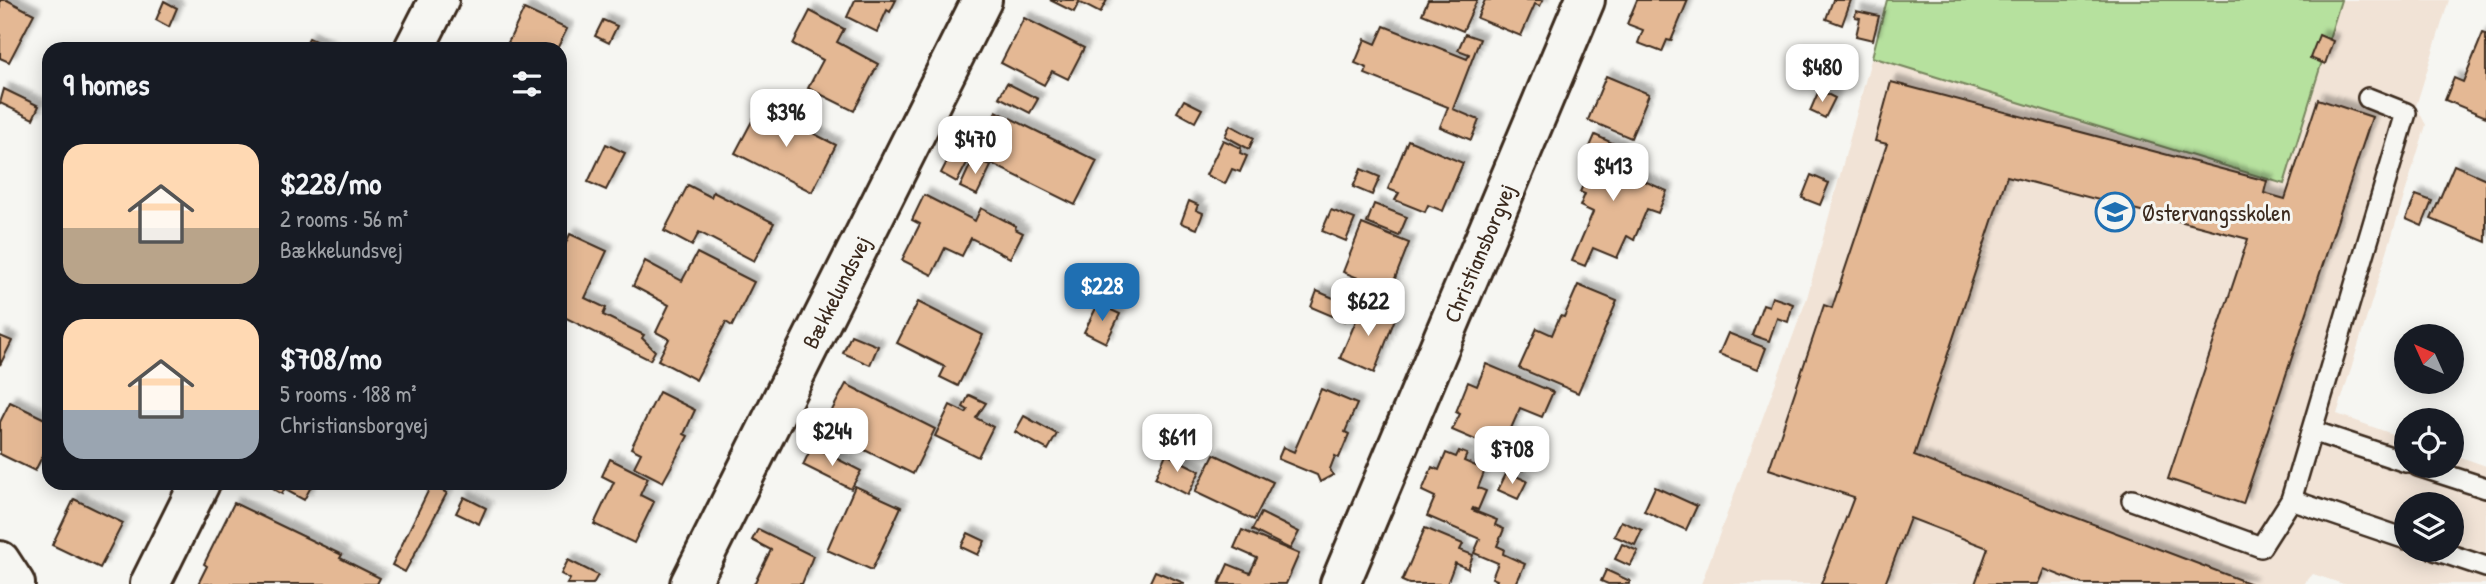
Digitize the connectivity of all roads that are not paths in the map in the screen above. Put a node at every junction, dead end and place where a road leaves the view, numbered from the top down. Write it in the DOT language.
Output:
graph roads {
  1 [pos="439,0"];
  2 [pos="982,0"];
  3 [pos="1585,0"];
  4 [pos="418,42"];
  5 [pos="2368,98"];
  6 [pos="2312,431"];
  7 [pos="2394,457"];
  8 [pos="2455,478"];
  9 [pos="2486,488"];
  10 [pos="197,490"];
  11 [pos="2132,500"];
  12 [pos="2291,500"];
  13 [pos="2394,536"];
  14 [pos="2464,560"];
  15 [pos="0,561"];
  16 [pos="2486,567"];
  17 [pos="15,584"];
  18 [pos="150,584"];
  19 [pos="690,584"];
  20 [pos="1340,584"];
  1 -- 4 [label="street"];
  2 -- 19 [label="street, Bækkelundsvej"];
  3 -- 20 [label="street, Christiansborgvej"];
  5 -- 6 [label="lane"];
  6 -- 7 [label="lane"];
  6 -- 12 [label="lane"];
  8 -- 9 [label="lane"];
  10 -- 18 [label="street"];
  11 -- 12 [label="lane"];
  12 -- 13 [label="lane"];
  14 -- 16 [label="lane"];
  15 -- 17 [label="street"];
}
